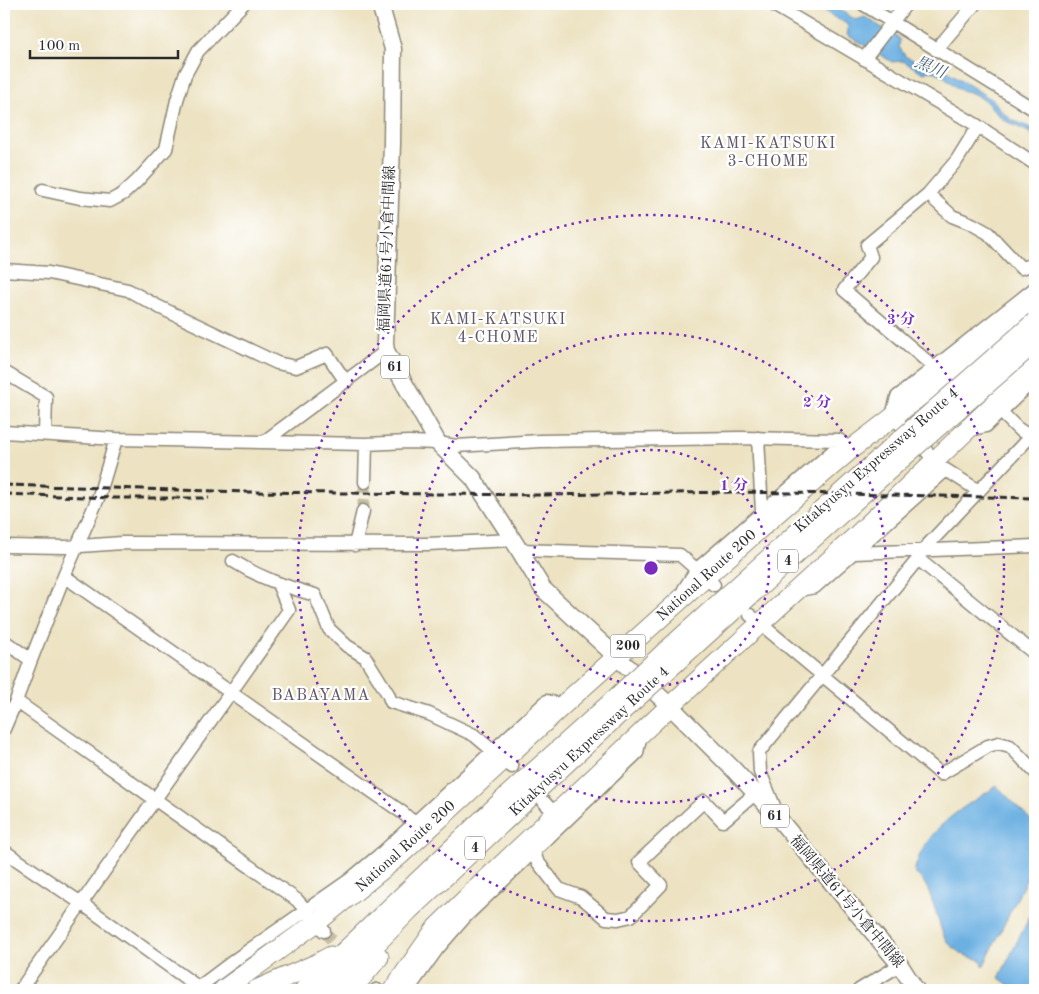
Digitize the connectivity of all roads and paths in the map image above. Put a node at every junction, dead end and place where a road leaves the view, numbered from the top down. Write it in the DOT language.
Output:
graph roads {
  1 [pos="243,4"];
  2 [pos="380,4"];
  3 [pos="772,4"];
  4 [pos="863,4"];
  5 [pos="906,4"];
  6 [pos="975,4"];
  7 [pos="891,23"];
  8 [pos="936,50"];
  9 [pos="865,58"];
  10 [pos="1035,110"];
  11 [pos="978,126"];
  12 [pos="1035,164"];
  13 [pos="43,190"];
  14 [pos="928,194"];
  15 [pos="1035,264"];
  16 [pos="4,270"];
  17 [pos="1035,288"];
  18 [pos="1035,304"];
  19 [pos="1035,322"];
  20 [pos="1035,342"];
  21 [pos="386,351"];
  22 [pos="1035,365"];
  23 [pos="932,366"];
  24 [pos="4,372"];
  25 [pos="1035,380"];
  26 [pos="346,382"];
  27 [pos="892,416"];
  28 [pos="1001,418"];
  29 [pos="966,431"];
  30 [pos="4,432"];
  31 [pos="45,434"];
  32 [pos="758,438"];
  33 [pos="116,439"];
  34 [pos="265,441"];
  35 [pos="438,443"];
  36 [pos="1032,443"];
  37 [pos="366,444"];
  38 [pos="846,446"];
  39 [pos="896,454"];
  40 [pos="941,465"];
  41 [pos="365,482"];
  42 [pos="979,491"];
  43 [pos="363,511"];
  44 [pos="762,512"];
  45 [pos="78,545"];
  46 [pos="355,545"];
  47 [pos="516,545"];
  48 [pos="1035,546"];
  49 [pos="5,548"];
  50 [pos="854,553"];
  51 [pos="920,555"];
  52 [pos="233,561"];
  53 [pos="64,576"];
  54 [pos="706,577"];
  55 [pos="278,584"];
  56 [pos="796,590"];
  57 [pos="755,619"];
  58 [pos="4,641"];
  59 [pos="1035,654"];
  60 [pos="616,658"];
  61 [pos="31,660"];
  62 [pos="823,675"];
  63 [pos="230,692"];
  64 [pos="16,701"];
  65 [pos="618,705"];
  66 [pos="670,706"];
  67 [pos="7,711"];
  68 [pos="4,729"];
  69 [pos="502,759"];
  70 [pos="1035,772"];
  71 [pos="756,793"];
  72 [pos="155,798"];
  73 [pos="520,806"];
  74 [pos="415,824"];
  75 [pos="781,824"];
  76 [pos="532,845"];
  77 [pos="4,851"];
  78 [pos="81,903"];
  79 [pos="316,921"];
  80 [pos="357,939"];
  81 [pos="900,965"];
  82 [pos="197,989"];
  83 [pos="20,990"];
  84 [pos="223,990"];
  85 [pos="256,990"];
  86 [pos="304,990"];
  87 [pos="331,990"];
  88 [pos="351,990"];
  89 [pos="382,990"];
  90 [pos="408,990"];
  91 [pos="859,990"];
  92 [pos="916,990"];
  1 -- 13 [label="street"];
  2 -- 21 [label="main road, 福岡県道61号小倉中間線 / 61"];
  3 -- 9 [label="street"];
  4 -- 7 [label="street"];
  5 -- 7 [label="street"];
  6 -- 8 [label="street"];
  7 -- 8 [label="street"];
  7 -- 9 [label="street"];
  8 -- 10 [label="street"];
  9 -- 11 [label="street"];
  11 -- 12 [label="street"];
  11 -- 14 [label="street"];
  14 -- 15 [label="street"];
  14 -- 23 [label="street"];
  16 -- 26 [label="street"];
  17 -- 23 [label="street"];
  18 -- 27 [label="highway, National Route 200 / 200"];
  19 -- 39 [label="highway, Kitakyusyu Expressway Route 4 / 4, bridge"];
  20 -- 39 [label="highway, Kitakyusyu Expressway Route 4 / 4, bridge"];
  21 -- 26 [label="street"];
  21 -- 35 [label="main road, 福岡県道61号小倉中間線 / 61"];
  22 -- 29 [label="highway"];
  23 -- 27 [label="street"];
  24 -- 31 [label="street"];
  25 -- 28 [label="street"];
  26 -- 34 [label="street"];
  27 -- 38 [label="highway, National Route 200 / 200"];
  27 -- 40 [label="street"];
  28 -- 29 [label="street"];
  28 -- 36 [label="street"];
  29 -- 40 [label="highway"];
  30 -- 31 [label="street"];
  31 -- 33 [label="street"];
  32 -- 35 [label="street"];
  32 -- 38 [label="street"];
  32 -- 44 [label="street"];
  33 -- 34 [label="street"];
  33 -- 45 [label="street"];
  34 -- 37 [label="street"];
  35 -- 37 [label="street"];
  35 -- 47 [label="main road, 福岡県道61号小倉中間線 / 61"];
  36 -- 42 [label="street"];
  37 -- 41 [label="street"];
  38 -- 44 [label="street"];
  38 -- 54 [label="highway, National Route 200 / 200"];
  39 -- 65 [label="highway, Kitakyusyu Expressway Route 4 / 4, bridge"];
  40 -- 42 [label="street"];
  40 -- 50 [label="street"];
  40 -- 56 [label="highway"];
  42 -- 51 [label="street"];
  43 -- 46 [label="street"];
  44 -- 54 [label="street"];
  45 -- 46 [label="street"];
  45 -- 49 [label="street"];
  45 -- 53 [label="street"];
  46 -- 47 [label="street"];
  47 -- 54 [label="street"];
  47 -- 60 [label="main road, 福岡県道61号小倉中間線 / 61"];
  48 -- 51 [label="street"];
  50 -- 51 [label="street"];
  50 -- 56 [label="street"];
  51 -- 59 [label="street"];
  51 -- 62 [label="street"];
  52 -- 55 [label="street"];
  53 -- 61 [label="street"];
  53 -- 63 [label="street"];
  54 -- 60 [label="highway, National Route 200 / 200"];
  55 -- 63 [label="street"];
  55 -- 69 [label="street"];
  56 -- 57 [label="highway"];
  57 -- 62 [label="street"];
  57 -- 66 [label="highway"];
  58 -- 61 [label="street"];
  60 -- 66 [label="main road, 福岡県道61号小倉中間線 / 61"];
  60 -- 69 [label="highway, National Route 200 / 200"];
  61 -- 64 [label="street"];
  62 -- 70 [label="street"];
  62 -- 75 [label="street"];
  63 -- 72 [label="street"];
  63 -- 74 [label="street"];
  64 -- 67 [label="street"];
  64 -- 72 [label="street"];
  65 -- 73 [label="highway, Kitakyusyu Expressway Route 4 / 4"];
  65 -- 80 [label="highway, Kitakyusyu Expressway Route 4 / 4"];
  66 -- 71 [label="main road, 福岡県道61号小倉中間線 / 61"];
  66 -- 76 [label="highway"];
  67 -- 68 [label="street"];
  69 -- 74 [label="street"];
  69 -- 79 [label="highway, National Route 200 / 200"];
  71 -- 75 [label="main road, 福岡県道61号小倉中間線 / 61"];
  71 -- 76 [label="street"];
  72 -- 78 [label="street"];
  72 -- 79 [label="street"];
  73 -- 87 [label="highway, Kitakyusyu Expressway Route 4 / 4"];
  73 -- 88 [label="highway"];
  74 -- 79 [label="street"];
  75 -- 81 [label="main road, 福岡県道61号小倉中間線 / 61"];
  76 -- 89 [label="highway"];
  76 -- 90 [label="street"];
  77 -- 78 [label="street"];
  78 -- 82 [label="street"];
  78 -- 83 [label="street"];
  79 -- 82 [label="street"];
  79 -- 84 [label="highway, National Route 200 / 200"];
  80 -- 85 [label="highway"];
  80 -- 86 [label="highway, Kitakyusyu Expressway Route 4 / 4"];
  81 -- 91 [label="street"];
  81 -- 92 [label="main road, 福岡県道61号小倉中間線 / 61"];
}
